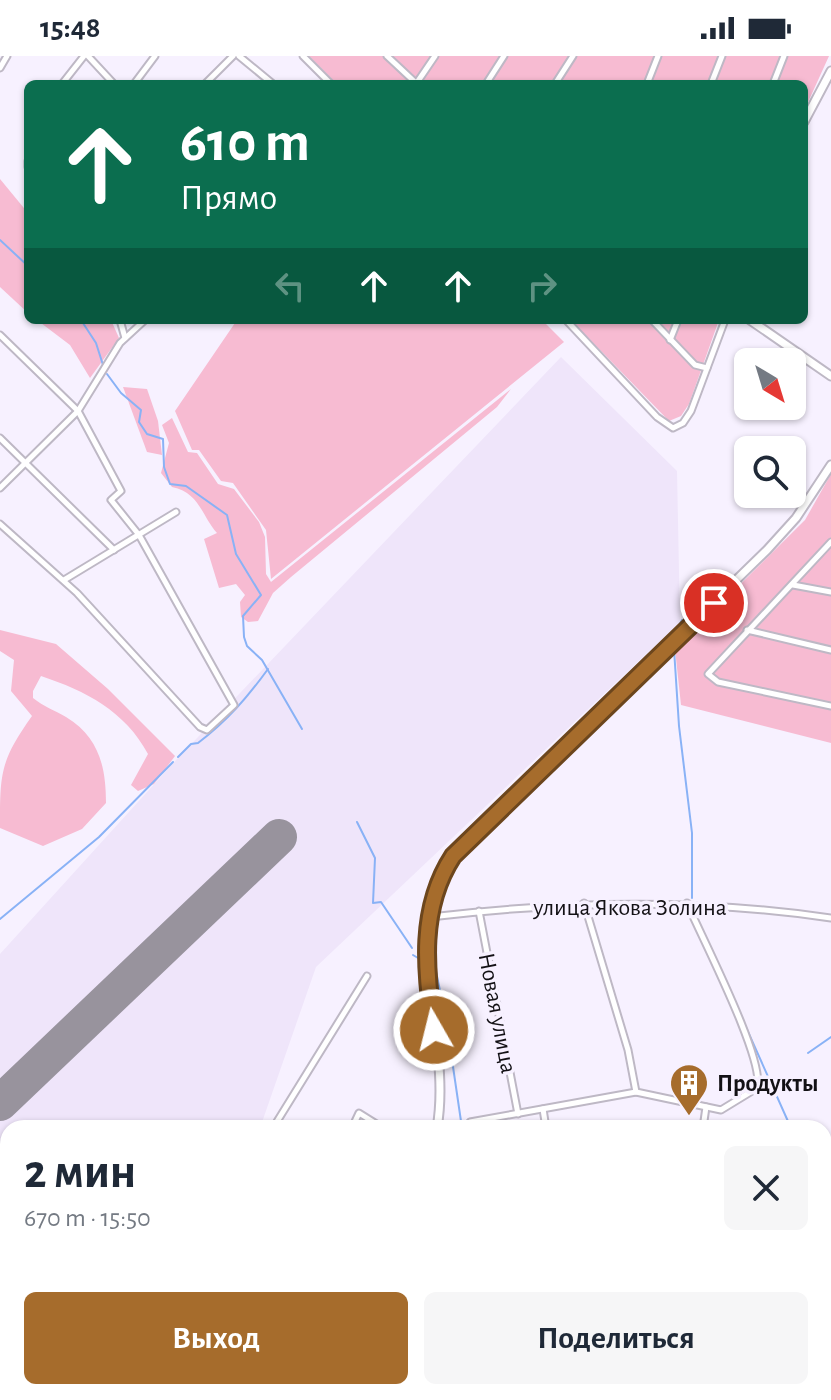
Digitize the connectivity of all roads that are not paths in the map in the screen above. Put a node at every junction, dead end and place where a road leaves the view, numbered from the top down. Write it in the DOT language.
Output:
graph roads {
  1 [pos="7,56"];
  2 [pos="86,56"];
  3 [pos="155,56"];
  4 [pos="236,56"];
  5 [pos="303,56"];
  6 [pos="387,56"];
  7 [pos="435,56"];
  8 [pos="504,56"];
  9 [pos="573,56"];
  10 [pos="658,56"];
  11 [pos="722,56"];
  12 [pos="784,56"];
  13 [pos="0,68"];
  14 [pos="831,71"];
  15 [pos="65,80"];
  16 [pos="110,80"];
  17 [pos="137,80"];
  18 [pos="209,80"];
  19 [pos="268,80"];
  20 [pos="327,80"];
  21 [pos="412,80"];
  22 [pos="419,80"];
  23 [pos="489,80"];
  24 [pos="558,80"];
  25 [pos="649,80"];
  26 [pos="713,80"];
  27 [pos="775,80"];
  28 [pos="808,114"];
  29 [pos="121,324"];
  30 [pos="141,324"];
  31 [pos="570,324"];
  32 [pos="656,324"];
  33 [pos="676,324"];
  34 [pos="724,324"];
  35 [pos="756,324"];
  36 [pos="0,335"];
  37 [pos="125,338"];
  38 [pos="670,340"];
  39 [pos="707,368"];
  40 [pos="831,376"];
  41 [pos="78,411"];
  42 [pos="0,438"];
  43 [pos="25,462"];
  44 [pos="831,465"];
  45 [pos="0,488"];
  46 [pos="176,512"];
  47 [pos="0,524"];
  48 [pos="139,535"];
  49 [pos="831,542"];
  50 [pos="114,550"];
  51 [pos="64,580"];
  52 [pos="792,585"];
  53 [pos="831,592"];
  54 [pos="746,630"];
  55 [pos="831,650"];
  56 [pos="831,706"];
  57 [pos="584,903"];
  58 [pos="687,903"];
  59 [pos="479,911"];
  60 [pos="429,917"];
  61 [pos="831,918"];
  62 [pos="367,976"];
  63 [pos="636,1092"];
  64 [pos="706,1107"];
  65 [pos="543,1109"];
  66 [pos="518,1114"];
  67 [pos="278,1120"];
  68 [pos="356,1120"];
  69 [pos="370,1120"];
  70 [pos="438,1120"];
  71 [pos="482,1120"];
  72 [pos="545,1120"];
  73 [pos="704,1120"];
  1 -- 13 [label="street"];
  2 -- 15 [label="street"];
  2 -- 16 [label="street"];
  3 -- 17 [label="street"];
  4 -- 18 [label="street"];
  4 -- 19 [label="street"];
  5 -- 20 [label="street"];
  6 -- 21 [label="street"];
  7 -- 22 [label="street"];
  8 -- 23 [label="street"];
  9 -- 24 [label="street"];
  10 -- 25 [label="street"];
  11 -- 26 [label="street"];
  12 -- 27 [label="street"];
  14 -- 28 [label="main road"];
  29 -- 37 [label="street"];
  30 -- 37 [label="street"];
  31 -- 39 [label="street"];
  32 -- 38 [label="street"];
  33 -- 38 [label="street"];
  34 -- 39 [label="street"];
  35 -- 40 [label="main road"];
  36 -- 41 [label="street"];
  37 -- 41 [label="street"];
  38 -- 39 [label="street"];
  41 -- 43 [label="street"];
  41 -- 48 [label="street"];
  42 -- 43 [label="street"];
  43 -- 45 [label="street"];
  43 -- 50 [label="street"];
  44 -- 60 [label="main road"];
  46 -- 48 [label="street"];
  47 -- 51 [label="street"];
  48 -- 50 [label="street"];
  48 -- 51 [label="street"];
  49 -- 52 [label="street"];
  50 -- 51 [label="street"];
  52 -- 53 [label="street"];
  52 -- 54 [label="street"];
  54 -- 55 [label="street"];
  54 -- 56 [label="street"];
  57 -- 58 [label="street, улица Якова Золина"];
  57 -- 59 [label="street, улица Якова Золина"];
  57 -- 63 [label="street"];
  58 -- 61 [label="street, улица Якова Золина"];
  58 -- 64 [label="street"];
  59 -- 60 [label="street, улица Якова Золина"];
  59 -- 66 [label="street, Новая улица"];
  60 -- 70 [label="main road"];
  62 -- 67 [label="street"];
  63 -- 64 [label="street"];
  63 -- 65 [label="street"];
  64 -- 73 [label="street"];
  65 -- 66 [label="street"];
  65 -- 72 [label="street"];
  66 -- 71 [label="street"];
  68 -- 69 [label="street"];
}
